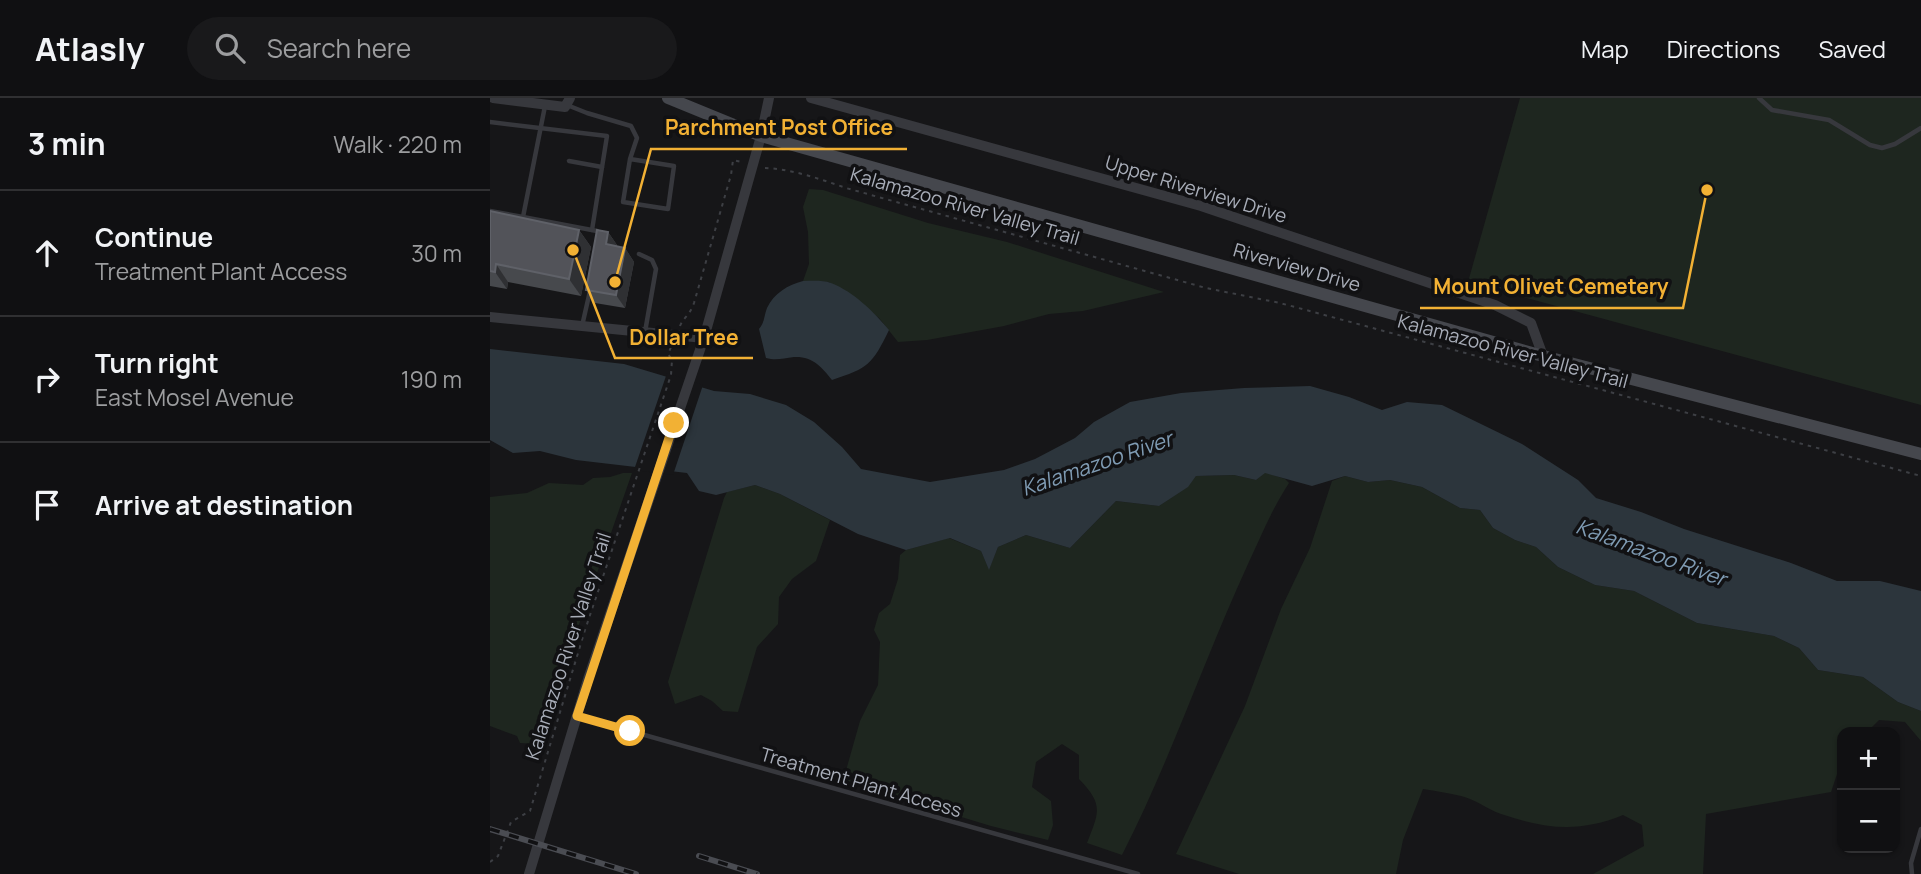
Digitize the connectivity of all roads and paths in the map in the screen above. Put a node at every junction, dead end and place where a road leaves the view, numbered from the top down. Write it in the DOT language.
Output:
graph roads {
  1 [pos="493,98"];
  2 [pos="668,98"];
  3 [pos="769,98"];
  4 [pos="811,98"];
  5 [pos="1759,98"];
  6 [pos="568,101"];
  7 [pos="546,105"];
  8 [pos="490,122"];
  9 [pos="1921,128"];
  10 [pos="541,130"];
  11 [pos="761,136"];
  12 [pos="630,159"];
  13 [pos="569,161"];
  14 [pos="753,164"];
  15 [pos="602,167"];
  16 [pos="490,211"];
  17 [pos="523,217"];
  18 [pos="592,230"];
  19 [pos="602,236"];
  20 [pos="639,254"];
  21 [pos="590,288"];
  22 [pos="490,317"];
  23 [pos="582,326"];
  24 [pos="645,332"];
  25 [pos="676,336"];
  26 [pos="704,338"];
  27 [pos="1543,356"];
  28 [pos="1921,454"];
  29 [pos="1921,476"];
  30 [pos="577,716"];
  31 [pos="1921,829"];
  32 [pos="490,862"];
  33 [pos="529,874"];
  34 [pos="1138,874"];
  35 [pos="1912,874"];
  1 -- 7 [label="street"];
  2 -- 11 [label="street, Riverview Drive"];
  3 -- 11 [label="street"];
  4 -- 27 [label="street, Upper Riverview Drive"];
  5 -- 9 [label="lane"];
  6 -- 7 [label="street"];
  6 -- 12 [label="lane"];
  7 -- 10 [label="lane"];
  8 -- 10 [label="lane"];
  10 -- 15 [label="lane"];
  10 -- 17 [label="lane"];
  11 -- 14 [label="street"];
  11 -- 27 [label="street, Riverview Drive"];
  12 -- 12 [label="lane"];
  13 -- 15 [label="lane"];
  14 -- 25 [label="path, Kalamazoo River Valley Trail"];
  14 -- 26 [label="street"];
  14 -- 29 [label="path, Kalamazoo River Valley Trail"];
  15 -- 18 [label="lane"];
  16 -- 17 [label="lane"];
  17 -- 18 [label="lane"];
  18 -- 19 [label="lane"];
  20 -- 24 [label="lane"];
  21 -- 23 [label="lane"];
  22 -- 23 [label="street"];
  23 -- 24 [label="street"];
  24 -- 25 [label="street"];
  25 -- 26 [label="street"];
  25 -- 32 [label="path, Kalamazoo River Valley Trail"];
  26 -- 30 [label="street"];
  27 -- 28 [label="street, Riverview Drive"];
  30 -- 33 [label="street"];
  30 -- 34 [label="lane, Treatment Plant Access"];
  31 -- 35 [label="lane"];
}
